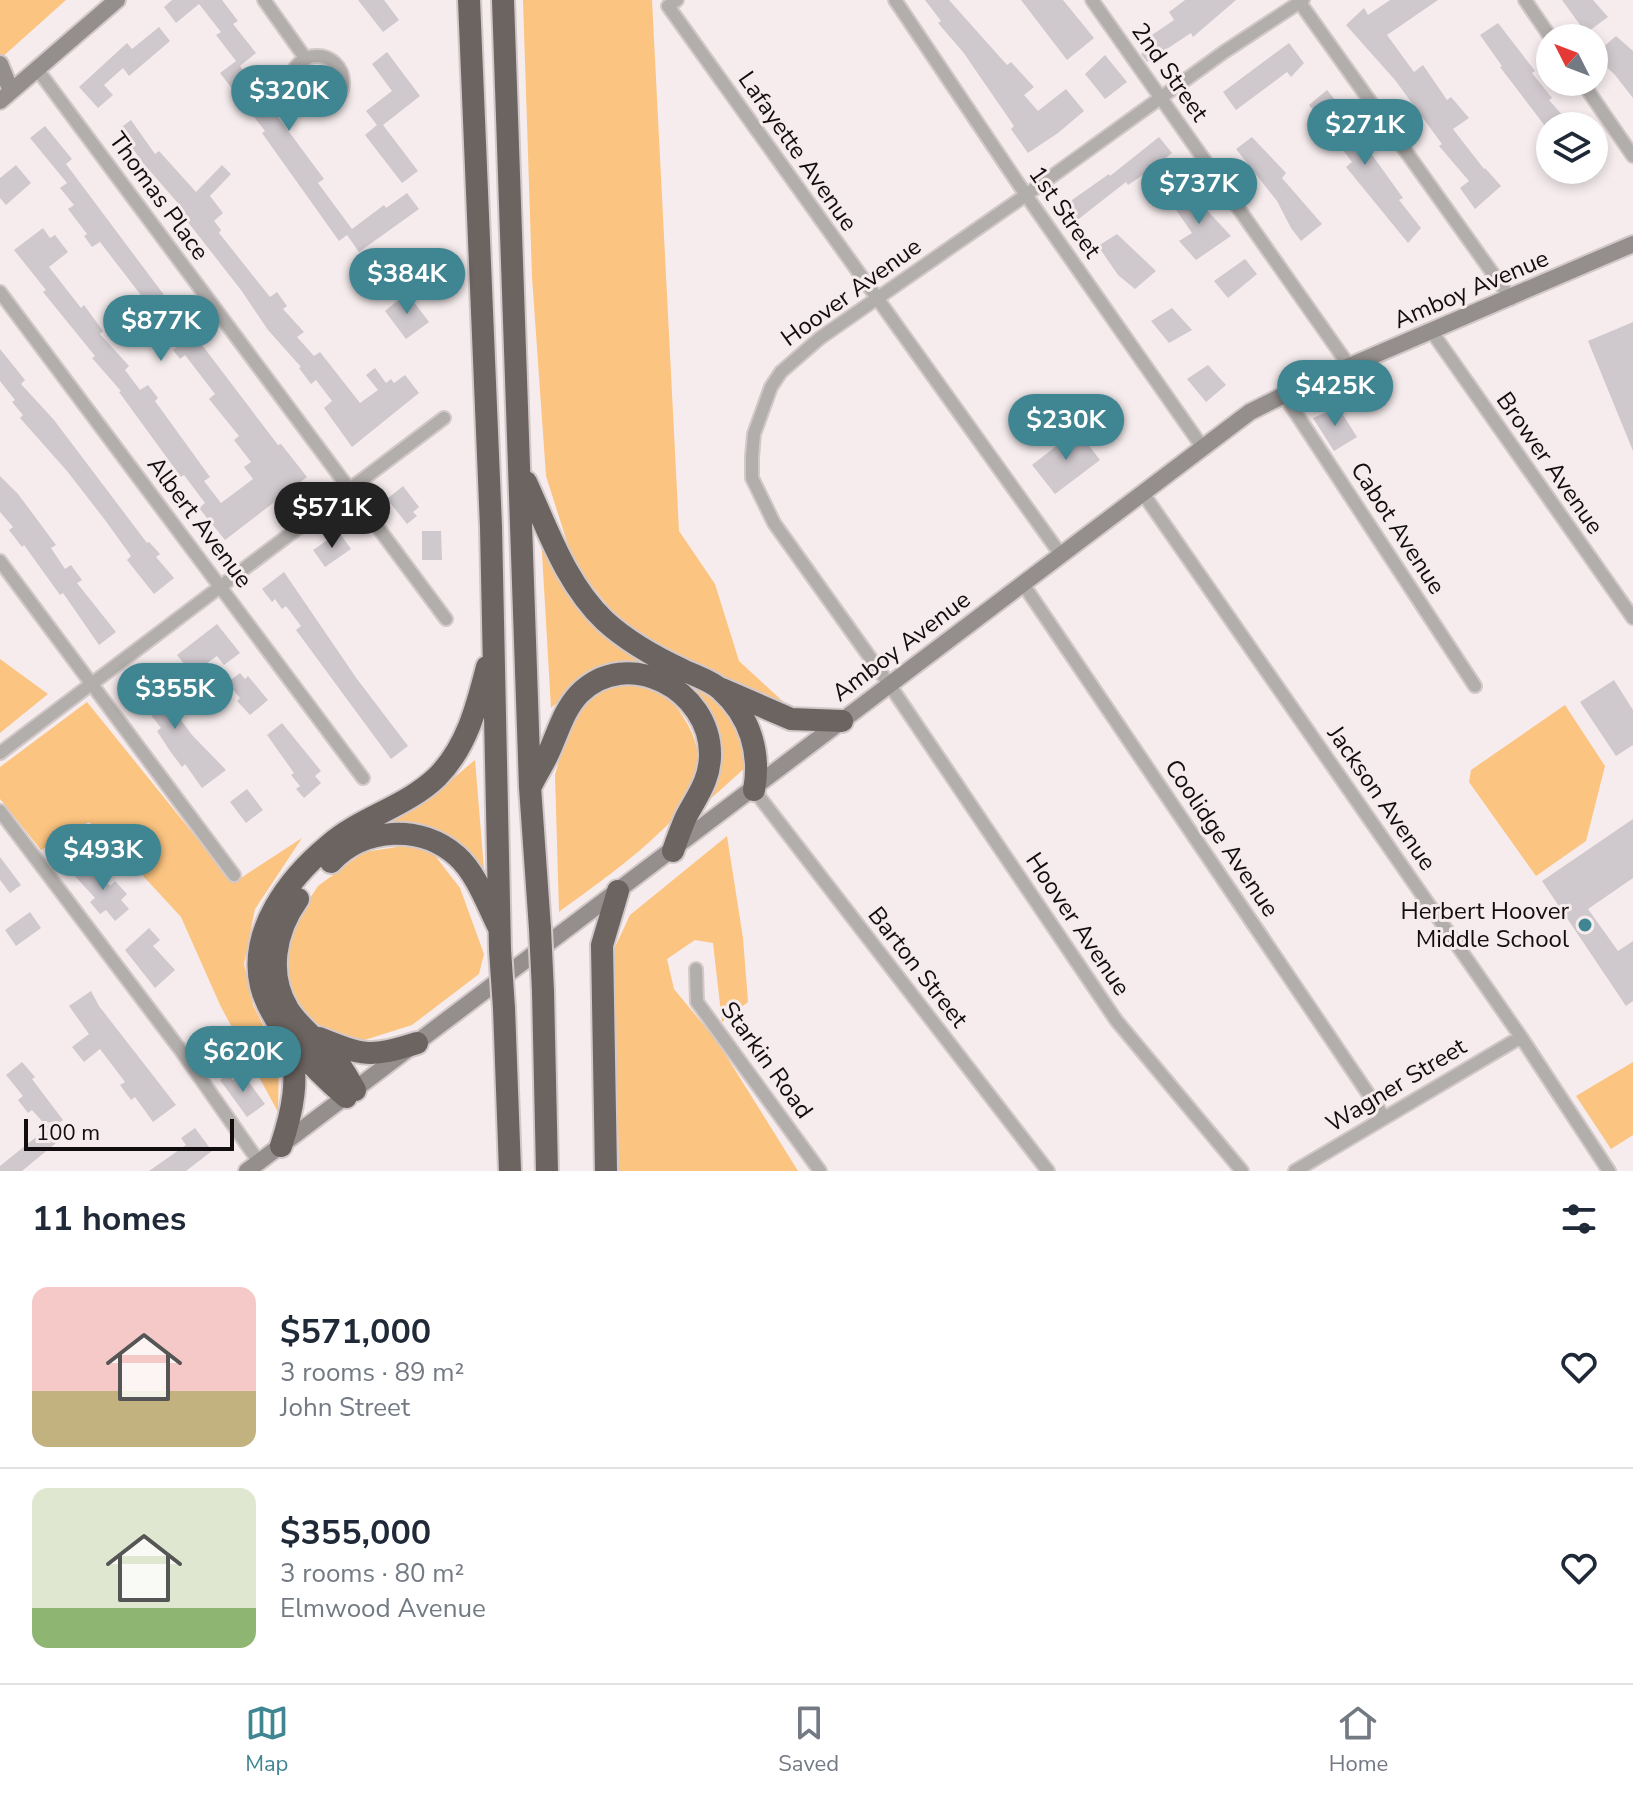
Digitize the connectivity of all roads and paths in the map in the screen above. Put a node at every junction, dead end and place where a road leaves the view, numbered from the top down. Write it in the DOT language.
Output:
graph roads {
  1 [pos="117,0"];
  2 [pos="264,0"];
  3 [pos="469,0"];
  4 [pos="503,0"];
  5 [pos="895,0"];
  6 [pos="1092,0"];
  7 [pos="1300,0"];
  8 [pos="1525,0"];
  9 [pos="673,3"];
  10 [pos="1541,24"];
  11 [pos="306,59"];
  12 [pos="0,64"];
  13 [pos="37,69"];
  14 [pos="6,96"];
  15 [pos="1592,96"];
  16 [pos="1162,98"];
  17 [pos="1633,156"];
  18 [pos="1026,195"];
  19 [pos="1633,244"];
  20 [pos="0,292"];
  21 [pos="876,298"];
  22 [pos="1511,299"];
  23 [pos="1432,332"];
  24 [pos="1350,367"];
  25 [pos="1284,395"];
  26 [pos="444,418"];
  27 [pos="1203,448"];
  28 [pos="521,470"];
  29 [pos="349,490"];
  30 [pos="1142,492"];
  31 [pos="1061,555"];
  32 [pos="0,561"];
  33 [pos="1023,584"];
  34 [pos="221,586"];
  35 [pos="1633,618"];
  36 [pos="446,619"];
  37 [pos="494,643"];
  38 [pos="92,684"];
  39 [pos="889,684"];
  40 [pos="1475,686"];
  41 [pos="721,689"];
  42 [pos="842,721"];
  43 [pos="0,753"];
  44 [pos="363,778"];
  45 [pos="530,787"];
  46 [pos="754,790"];
  47 [pos="0,811"];
  48 [pos="673,851"];
  49 [pos="234,875"];
  50 [pos="618,891"];
  51 [pos="500,941"];
  52 [pos="696,969"];
  53 [pos="282,1026"];
  54 [pos="312,1036"];
  55 [pos="1521,1037"];
  56 [pos="417,1043"];
  57 [pos="351,1093"];
  58 [pos="1384,1117"];
  59 [pos="281,1146"];
  60 [pos="253,1166"];
  61 [pos="510,1171"];
  62 [pos="547,1171"];
  63 [pos="606,1171"];
  64 [pos="820,1171"];
  65 [pos="1048,1171"];
  66 [pos="1242,1171"];
  67 [pos="1295,1171"];
  68 [pos="1609,1171"];
  1 -- 13 [label="street"];
  2 -- 11 [label="street"];
  3 -- 37 [label="highway"];
  4 -- 28 [label="highway"];
  5 -- 18 [label="street, 1st Street"];
  6 -- 16 [label="street, 2nd Street"];
  7 -- 16 [label="street, Hoover Avenue"];
  7 -- 22 [label="street"];
  8 -- 10 [label="street"];
  9 -- 21 [label="street, Lafayette Avenue"];
  11 -- 11 [label="street"];
  12 -- 14 [label="street"];
  13 -- 14 [label="street"];
  13 -- 29 [label="street, Thomas Place"];
  15 -- 17 [label="street"];
  16 -- 18 [label="street, Hoover Avenue"];
  16 -- 24 [label="street, 2nd Street"];
  18 -- 21 [label="street, Hoover Avenue"];
  18 -- 27 [label="street, 1st Street"];
  19 -- 22 [label="street, Amboy Avenue"];
  20 -- 34 [label="street, Albert Avenue"];
  21 -- 31 [label="street, Lafayette Avenue"];
  21 -- 39 [label="street, Hoover Avenue"];
  22 -- 23 [label="street, Amboy Avenue"];
  23 -- 24 [label="street, Amboy Avenue"];
  23 -- 35 [label="street, Brower Avenue"];
  24 -- 25 [label="street, Amboy Avenue"];
  25 -- 27 [label="street, Amboy Avenue"];
  25 -- 40 [label="street, Cabot Avenue"];
  26 -- 29 [label="street"];
  27 -- 30 [label="street, Amboy Avenue"];
  28 -- 41 [label="highway"];
  28 -- 45 [label="highway"];
  29 -- 34 [label="street"];
  29 -- 36 [label="street, Thomas Place"];
  30 -- 31 [label="street, Amboy Avenue"];
  30 -- 55 [label="street, Jackson Avenue"];
  31 -- 33 [label="street, Amboy Avenue"];
  32 -- 38 [label="street"];
  33 -- 39 [label="street, Amboy Avenue"];
  33 -- 58 [label="street, Coolidge Avenue"];
  34 -- 38 [label="street"];
  34 -- 44 [label="street, Albert Avenue"];
  37 -- 51 [label="highway"];
  37 -- 53 [label="highway"];
  38 -- 43 [label="street"];
  38 -- 49 [label="street"];
  39 -- 42 [label="street, Amboy Avenue"];
  39 -- 66 [label="street, Hoover Avenue"];
  41 -- 42 [label="highway"];
  41 -- 46 [label="highway"];
  42 -- 46 [label="street, Amboy Avenue"];
  45 -- 48 [label="highway"];
  45 -- 62 [label="highway, bridge"];
  46 -- 48 [label="street, Amboy Avenue"];
  46 -- 65 [label="street, Barton Street"];
  47 -- 60 [label="street"];
  48 -- 50 [label="street, Amboy Avenue"];
  50 -- 56 [label="street, Amboy Avenue"];
  50 -- 63 [label="highway"];
  51 -- 54 [label="highway"];
  51 -- 61 [label="highway, bridge"];
  52 -- 64 [label="street, Starkin Road"];
  53 -- 57 [label="highway"];
  53 -- 59 [label="highway"];
  54 -- 56 [label="highway"];
  54 -- 57 [label="highway"];
  55 -- 58 [label="street, Wagner Street"];
  55 -- 68 [label="street, Jackson Avenue"];
  56 -- 57 [label="street, Amboy Avenue"];
  57 -- 59 [label="street, Amboy Avenue"];
  58 -- 67 [label="street, Wagner Street"];
  59 -- 60 [label="street, Amboy Avenue"];
}
